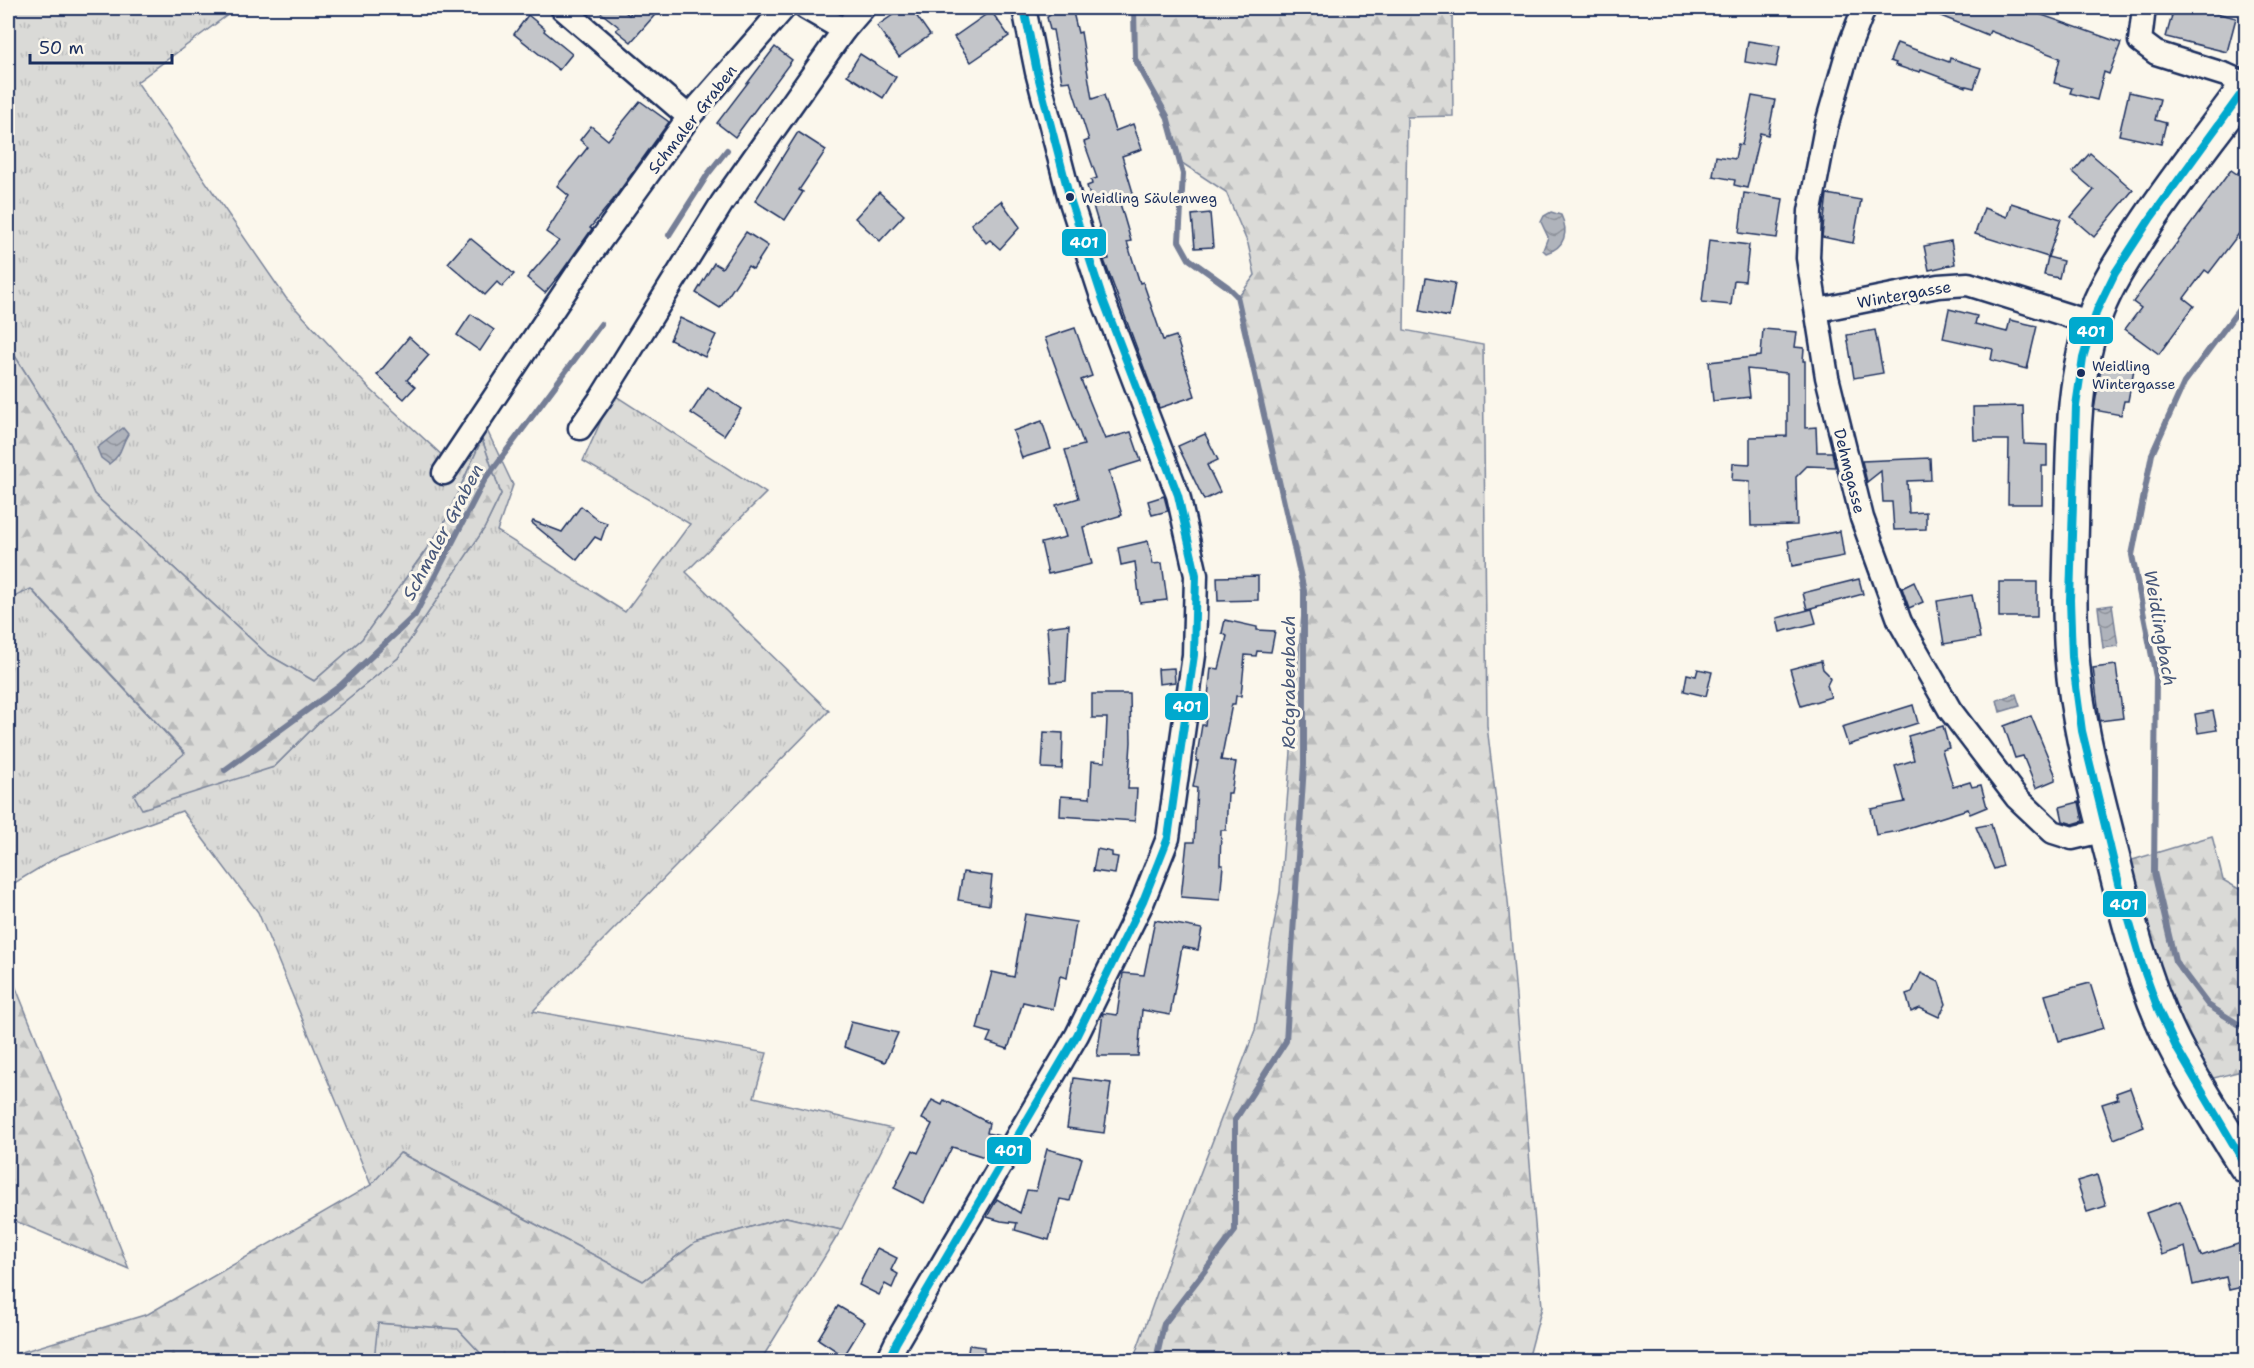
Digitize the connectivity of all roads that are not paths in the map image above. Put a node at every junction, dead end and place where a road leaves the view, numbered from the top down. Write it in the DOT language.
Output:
graph roads {
  1 [pos="562,8"];
  2 [pos="784,8"];
  3 [pos="806,8"];
  4 [pos="863,8"];
  5 [pos="1024,8"];
  6 [pos="1864,8"];
  7 [pos="2144,8"];
  8 [pos="844,30"];
  9 [pos="2247,86"];
  10 [pos="689,117"];
  11 [pos="1818,310"];
  12 [pos="2092,322"];
  13 [pos="580,428"];
  14 [pos="444,473"];
  15 [pos="2106,830"];
  16 [pos="2247,1166"];
  17 [pos="888,1360"];
  1 -- 10 [label="street"];
  2 -- 10 [label="street, Schmaler Graben"];
  3 -- 8 [label="street"];
  4 -- 8 [label="street"];
  5 -- 17 [label="street"];
  6 -- 11 [label="street, Dehmgasse"];
  7 -- 9 [label="street"];
  8 -- 13 [label="street"];
  9 -- 12 [label="main road"];
  10 -- 14 [label="street, Schmaler Graben"];
  11 -- 12 [label="street, Wintergasse"];
  11 -- 15 [label="street, Dehmgasse"];
  12 -- 15 [label="main road"];
  15 -- 16 [label="main road"];
}
